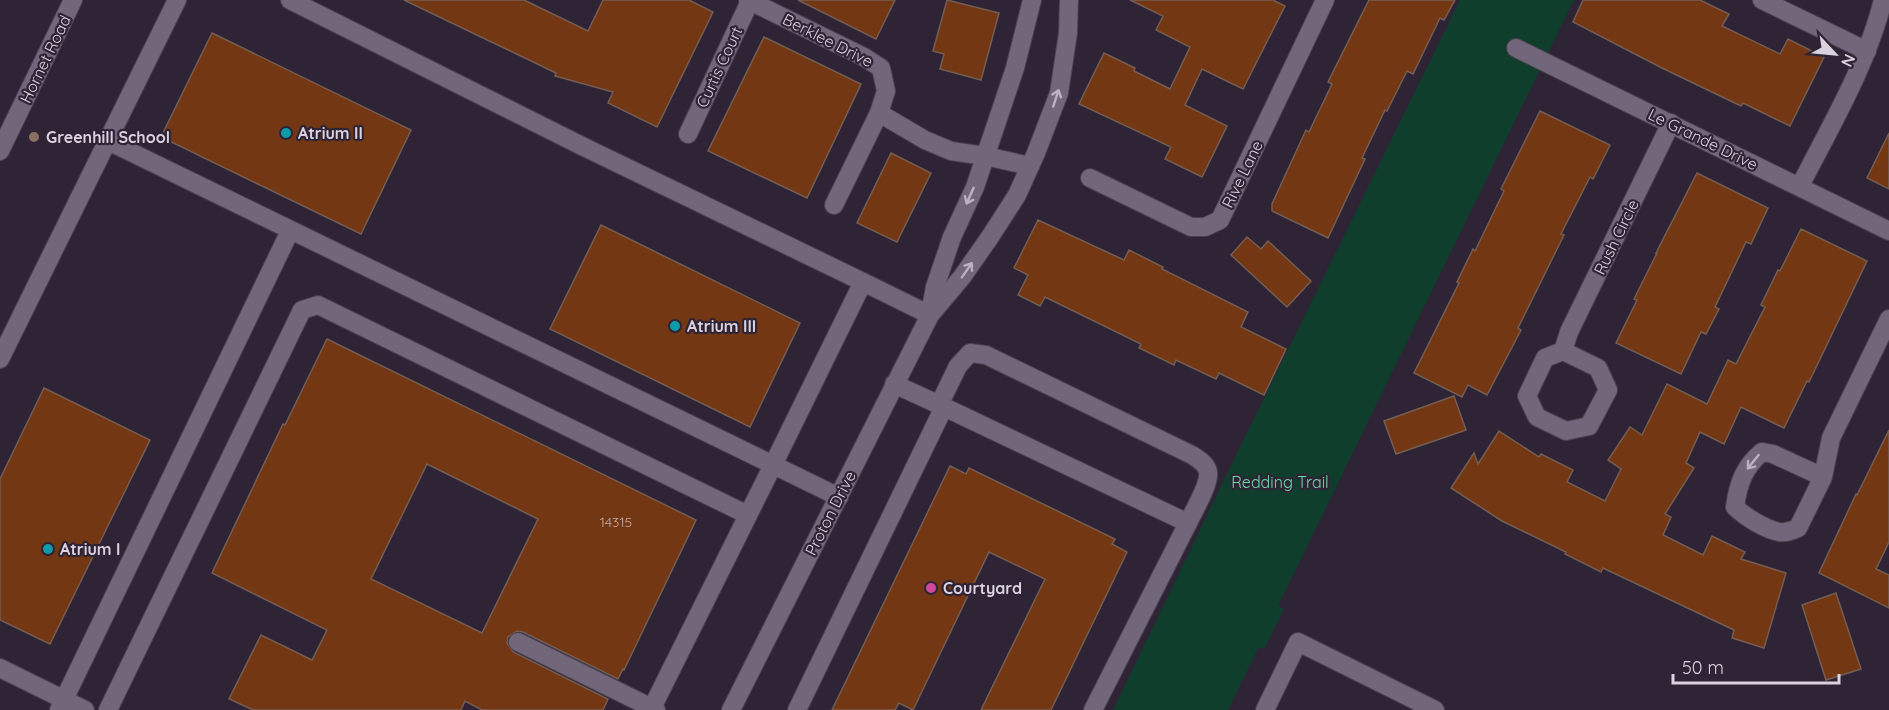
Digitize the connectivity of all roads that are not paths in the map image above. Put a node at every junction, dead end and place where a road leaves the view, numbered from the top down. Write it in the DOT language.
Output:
graph roads {
  1 [pos="74,0"];
  2 [pos="177,0"];
  3 [pos="290,0"];
  4 [pos="749,0"];
  5 [pos="1032,0"];
  6 [pos="1069,0"];
  7 [pos="1326,0"];
  8 [pos="1762,0"];
  9 [pos="1883,0"];
  10 [pos="1516,48"];
  11 [pos="1867,51"];
  12 [pos="879,113"];
  13 [pos="1671,123"];
  14 [pos="688,134"];
  15 [pos="108,141"];
  16 [pos="0,151"];
  17 [pos="985,156"];
  18 [pos="1030,166"];
  19 [pos="1090,178"];
  20 [pos="1800,186"];
  21 [pos="834,205"];
  22 [pos="290,231"];
  23 [pos="1889,231"];
  24 [pos="862,282"];
  25 [pos="930,315"];
  26 [pos="1889,319"];
  27 [pos="1563,351"];
  28 [pos="0,359"];
  29 [pos="894,384"];
  30 [pos="942,406"];
  31 [pos="773,465"];
  32 [pos="1823,477"];
  33 [pos="839,497"];
  34 [pos="748,515"];
  35 [pos="1188,523"];
  36 [pos="518,642"];
  37 [pos="0,668"];
  38 [pos="62,705"];
  39 [pos="653,709"];
  40 [pos="85,710"];
  41 [pos="108,710"];
  42 [pos="730,710"];
  43 [pos="797,710"];
  44 [pos="1093,710"];
  45 [pos="1265,710"];
  46 [pos="1435,710"];
  1 -- 16 [label="street, Hornet Road"];
  2 -- 15 [label="street"];
  3 -- 24 [label="street"];
  4 -- 12 [label="street, Berklee Drive"];
  4 -- 14 [label="street, Curtis Court"];
  5 -- 17 [label="street, Proton Drive"];
  18 -- 6 [label="street, Proton Drive, one-way"];
  7 -- 19 [label="street, Rive Lane"];
  8 -- 11 [label="street"];
  9 -- 11 [label="street"];
  10 -- 13 [label="street, Le Grande Drive"];
  11 -- 20 [label="street"];
  12 -- 17 [label="street"];
  12 -- 21 [label="street"];
  13 -- 20 [label="street, Le Grande Drive"];
  13 -- 27 [label="street, Rush Circle"];
  15 -- 22 [label="street"];
  15 -- 28 [label="street"];
  17 -- 18 [label="street"];
  17 -- 25 [label="street, Proton Drive, one-way"];
  25 -- 18 [label="street, Proton Drive, one-way"];
  20 -- 23 [label="street, Le Grande Drive"];
  22 -- 31 [label="street"];
  22 -- 38 [label="street"];
  24 -- 25 [label="street"];
  24 -- 31 [label="street"];
  25 -- 29 [label="street, Proton Drive"];
  26 -- 32 [label="street"];
  27 -- 27 [label="street"];
  29 -- 30 [label="street"];
  29 -- 33 [label="street, Proton Drive"];
  30 -- 35 [label="street"];
  30 -- 35 [label="street"];
  30 -- 43 [label="street"];
  31 -- 33 [label="street"];
  31 -- 34 [label="street"];
  32 -- 32 [label="street, one-way"];
  33 -- 42 [label="street, Proton Drive"];
  34 -- 39 [label="street"];
  34 -- 41 [label="street"];
  35 -- 44 [label="street"];
  36 -- 39 [label="street"];
  37 -- 38 [label="street"];
  38 -- 40 [label="street"];
  45 -- 46 [label="street"];
}
